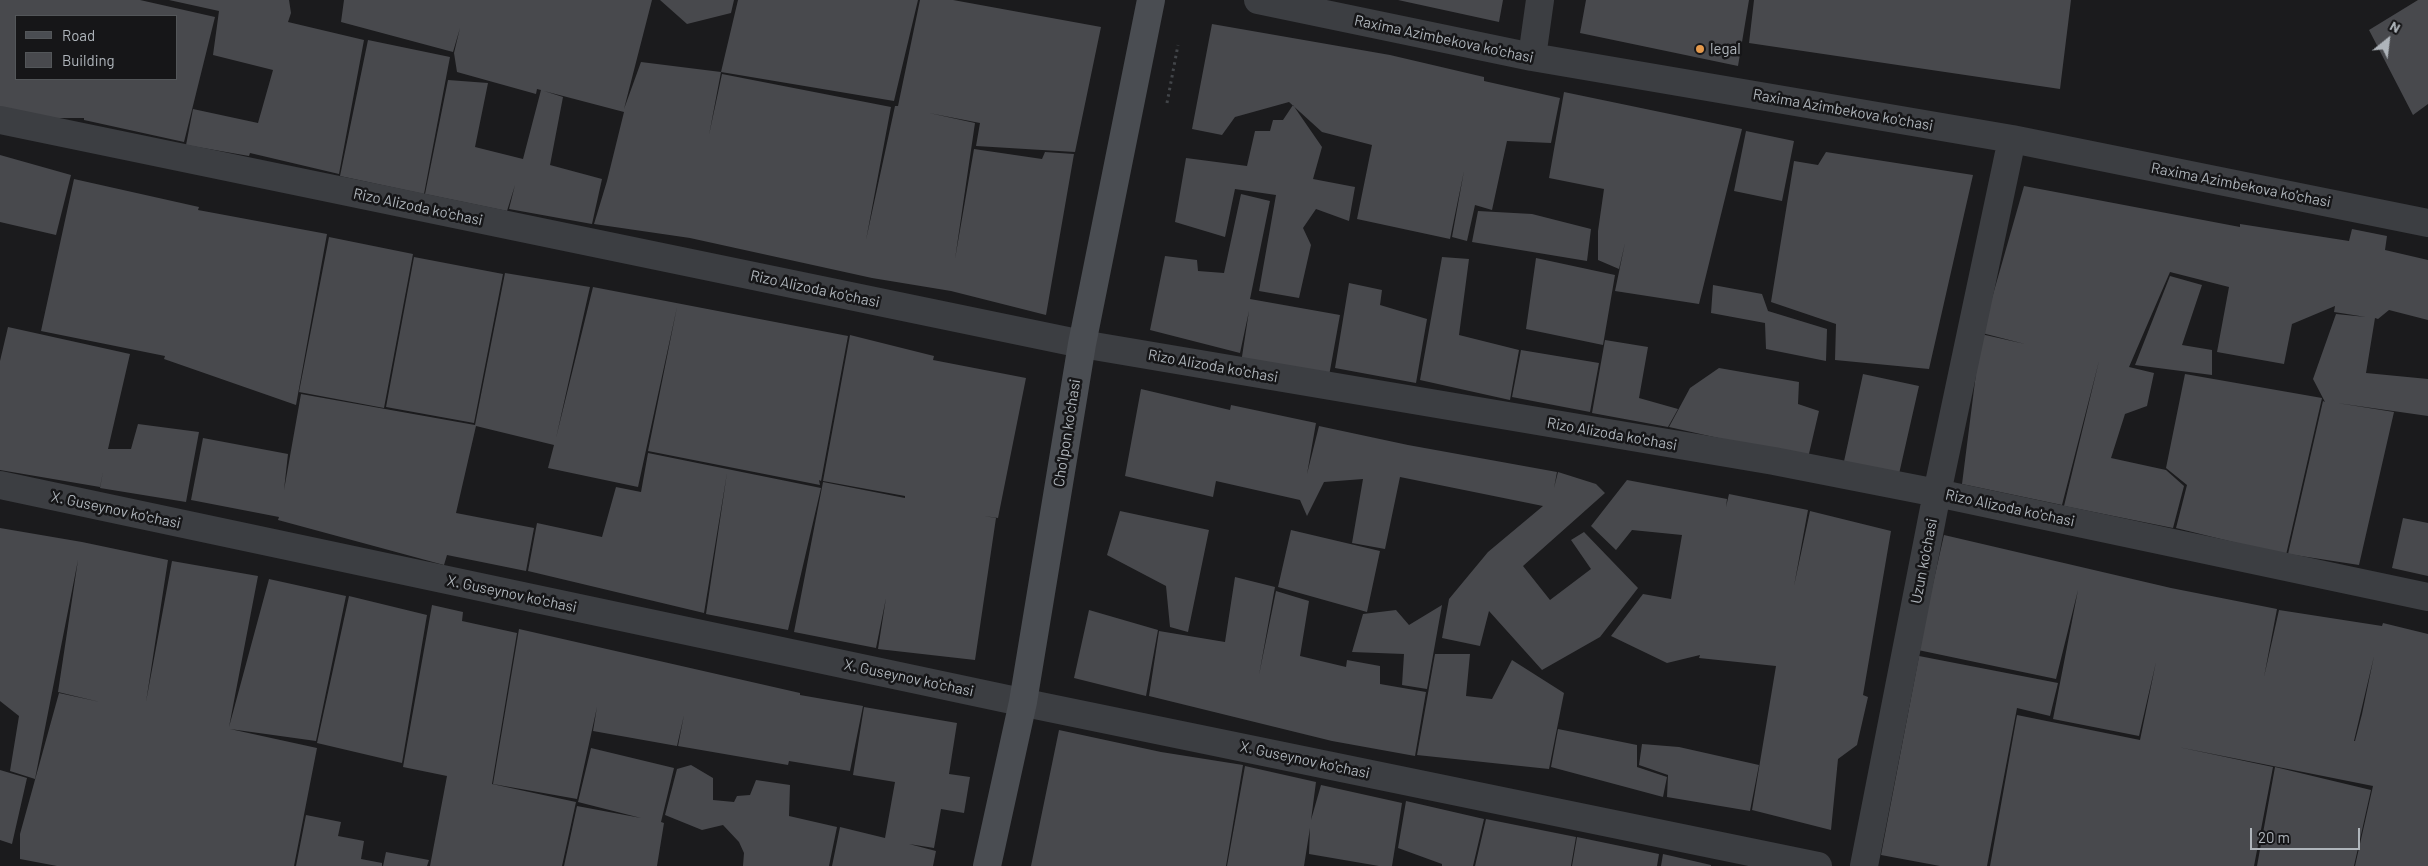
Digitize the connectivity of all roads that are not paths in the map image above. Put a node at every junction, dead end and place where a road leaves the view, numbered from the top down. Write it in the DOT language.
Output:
graph roads {
  1 [pos="1151,0"];
  2 [pos="1258,0"];
  3 [pos="1540,0"];
  4 [pos="1532,57"];
  5 [pos="0,120"];
  6 [pos="2012,139"];
  7 [pos="2428,222"];
  8 [pos="1082,344"];
  9 [pos="0,485"];
  10 [pos="1937,493"];
  11 [pos="2428,597"];
  12 [pos="1023,702"];
  13 [pos="987,866"];
  14 [pos="1818,866"];
  15 [pos="1864,866"];
  1 -- 8 [label="street, Cho'lpon ko'chasi"];
  2 -- 4 [label="street, Raxima Azimbekova ko'chasi"];
  3 -- 4 [label="street"];
  4 -- 6 [label="street, Raxima Azimbekova ko'chasi"];
  5 -- 8 [label="street, Rizo Alizoda ko'chasi"];
  6 -- 7 [label="street, Raxima Azimbekova ko'chasi"];
  6 -- 10 [label="street, Uzun ko'chasi"];
  8 -- 10 [label="street, Rizo Alizoda ko'chasi"];
  8 -- 12 [label="street, Cho'lpon ko'chasi"];
  9 -- 12 [label="street, X. Guseynov ko'chasi"];
  10 -- 11 [label="street, Rizo Alizoda ko'chasi"];
  10 -- 15 [label="street, Uzun ko'chasi"];
  12 -- 13 [label="street, Cho'lpon ko'chasi"];
  12 -- 14 [label="street, X. Guseynov ko'chasi"];
}
